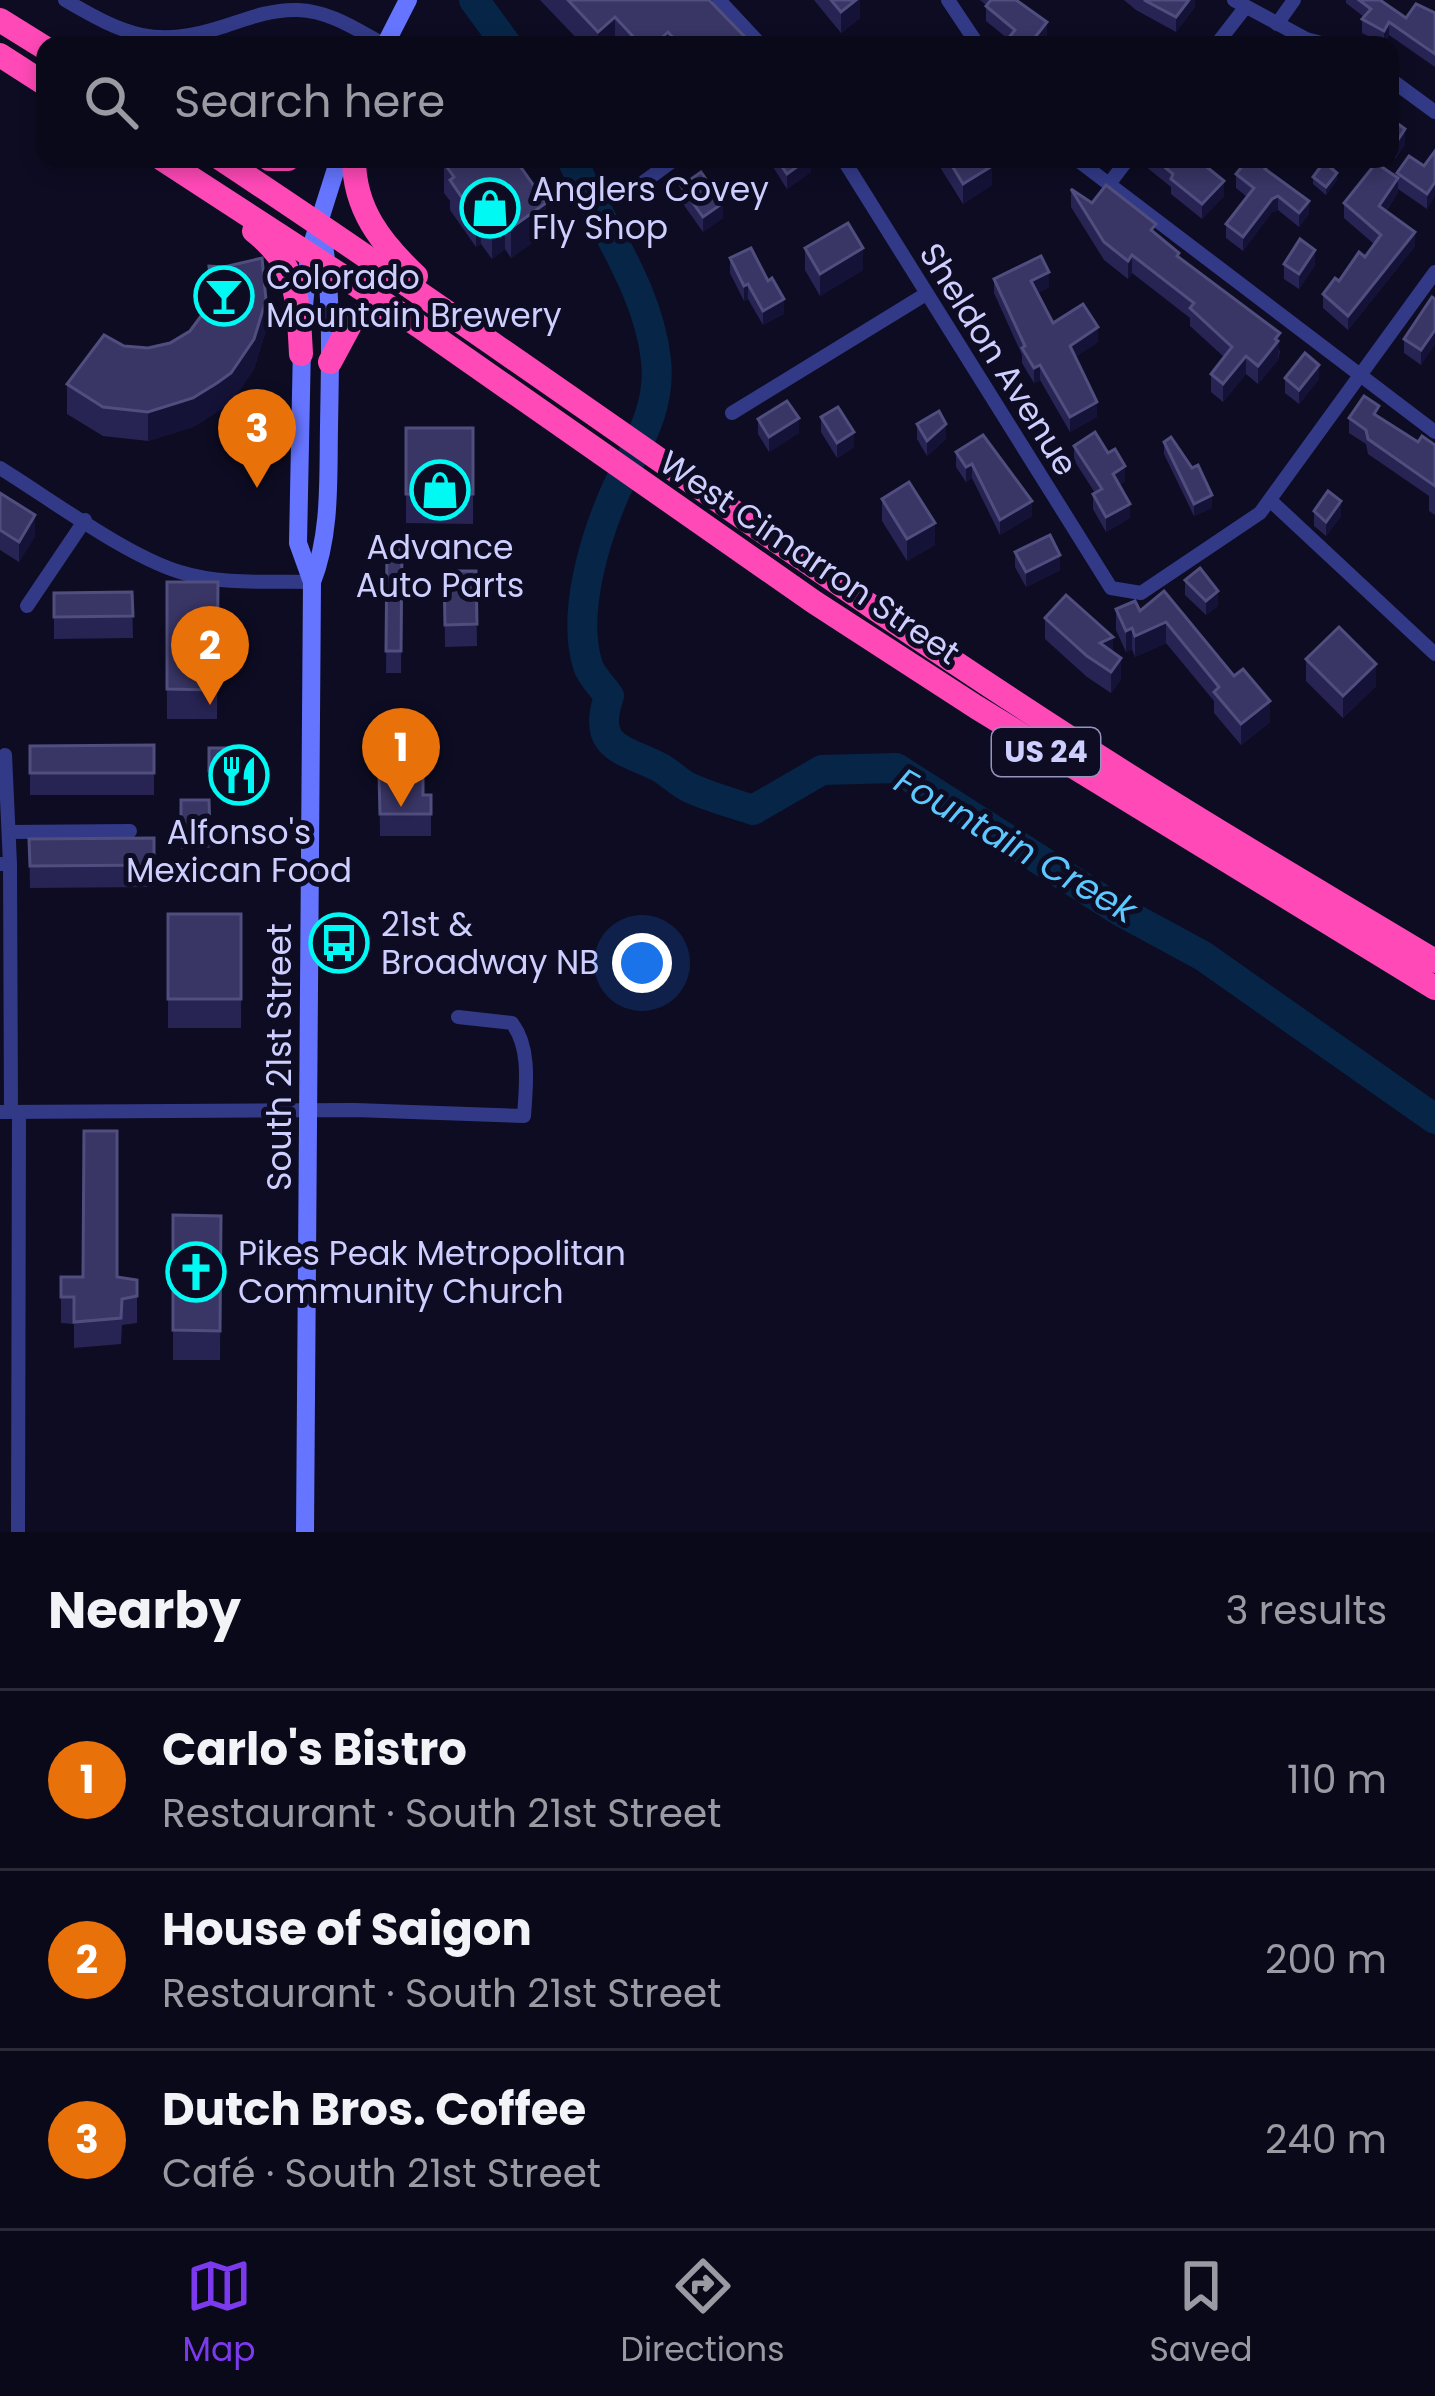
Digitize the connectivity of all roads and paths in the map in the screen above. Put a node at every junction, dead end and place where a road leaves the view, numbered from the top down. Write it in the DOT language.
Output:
graph roads {
  1 [pos="65,0"];
  2 [pos="719,0"];
  3 [pos="948,0"];
  4 [pos="1294,0"];
  5 [pos="1239,4"];
  6 [pos="404,8"];
  7 [pos="0,20"];
  8 [pos="1277,24"];
  9 [pos="134,36"];
  10 [pos="187,36"];
  11 [pos="368,36"];
  12 [pos="390,36"];
  13 [pos="752,36"];
  14 [pos="972,36"];
  15 [pos="1221,36"];
  16 [pos="1300,36"];
  17 [pos="36,42"];
  18 [pos="0,56"];
  19 [pos="36,78"];
  20 [pos="1399,86"];
  21 [pos="1435,112"];
  22 [pos="174,168"];
  23 [pos="176,168"];
  24 [pos="235,168"];
  25 [pos="337,168"];
  26 [pos="354,168"];
  27 [pos="663,168"];
  28 [pos="849,168"];
  29 [pos="1088,168"];
  30 [pos="1121,168"];
  31 [pos="1108,184"];
  32 [pos="637,187"];
  33 [pos="321,225"];
  34 [pos="318,260"];
  35 [pos="1435,272"];
  36 [pos="926,294"];
  37 [pos="419,326"];
  38 [pos="471,326"];
  39 [pos="301,354"];
  40 [pos="330,362"];
  41 [pos="1360,377"];
  42 [pos="732,413"];
  43 [pos="1435,432"];
  44 [pos="0,468"];
  45 [pos="1271,501"];
  46 [pos="85,520"];
  47 [pos="312,582"];
  48 [pos="27,606"];
  49 [pos="1435,654"];
  50 [pos="5,755"];
  51 [pos="130,831"];
  52 [pos="9,832"];
  53 [pos="5,864"];
  54 [pos="1435,961"];
  55 [pos="1435,988"];
  56 [pos="458,1017"];
  57 [pos="308,1110"];
  58 [pos="10,1112"];
  59 [pos="18,1532"];
  60 [pos="305,1532"];
  1 -- 9 [label="street"];
  2 -- 13 [label="street"];
  3 -- 14 [label="street"];
  4 -- 8 [label="street"];
  5 -- 8 [label="street"];
  5 -- 15 [label="street"];
  6 -- 12 [label="main road"];
  7 -- 17 [label="highway"];
  8 -- 16 [label="street"];
  10 -- 11 [label="street"];
  18 -- 19 [label="highway"];
  20 -- 21 [label="street"];
  22 -- 39 [label="highway"];
  23 -- 34 [label="highway, West Cimarron Street / US 24"];
  24 -- 33 [label="highway, West Cimarron Street / US 24"];
  25 -- 33 [label="main road, South 21st Street"];
  26 -- 38 [label="highway"];
  27 -- 32 [label="street"];
  28 -- 36 [label="street, Sheldon Avenue"];
  29 -- 31 [label="street"];
  30 -- 31 [label="street"];
  31 -- 41 [label="street"];
  33 -- 34 [label="main road, South 21st Street"];
  33 -- 38 [label="highway, West Cimarron Street / US 24"];
  34 -- 37 [label="highway, West Cimarron Street / US 24"];
  34 -- 39 [label="main road, South 21st Street"];
  34 -- 40 [label="main road, South 21st Street"];
  35 -- 41 [label="street"];
  36 -- 42 [label="street"];
  36 -- 45 [label="street, Sheldon Avenue"];
  37 -- 40 [label="highway"];
  37 -- 55 [label="highway, West Cimarron Street / US 24"];
  38 -- 54 [label="highway, West Cimarron Street / US 24"];
  39 -- 47 [label="main road, South 21st Street"];
  40 -- 47 [label="main road, South 21st Street"];
  41 -- 43 [label="street"];
  41 -- 45 [label="street"];
  44 -- 46 [label="street"];
  45 -- 49 [label="street"];
  46 -- 47 [label="street"];
  46 -- 48 [label="street"];
  47 -- 57 [label="main road, South 21st Street"];
  50 -- 52 [label="street"];
  51 -- 52 [label="street"];
  52 -- 53 [label="street"];
  53 -- 58 [label="street"];
  56 -- 57 [label="street"];
  57 -- 58 [label="street"];
  57 -- 60 [label="main road, South 21st Street"];
  58 -- 59 [label="street"];
}
